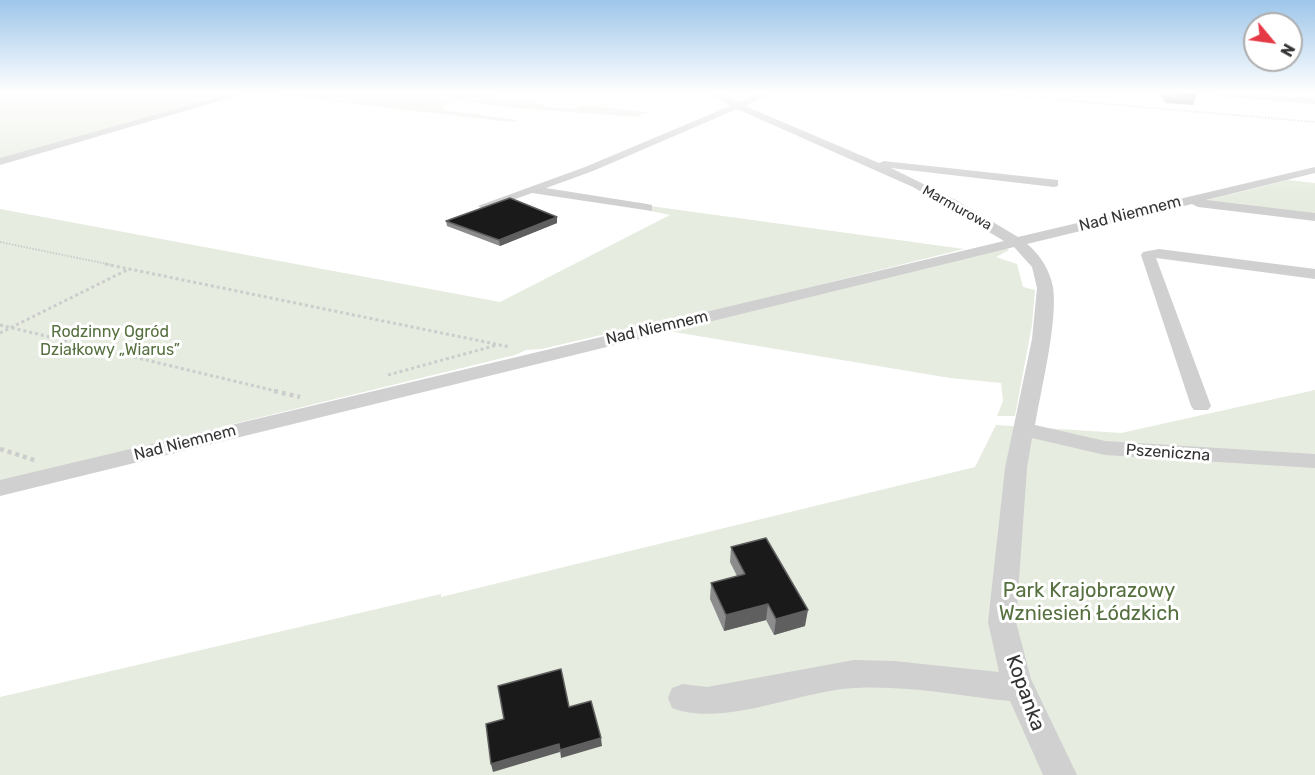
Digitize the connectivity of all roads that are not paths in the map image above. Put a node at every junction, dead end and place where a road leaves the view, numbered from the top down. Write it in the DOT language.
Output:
graph roads {
  1 [pos="116,129"];
  2 [pos="683,129"];
  3 [pos="785,129"];
  4 [pos="0,162"];
  5 [pos="867,162"];
  6 [pos="1315,170"];
  7 [pos="1054,183"];
  8 [pos="532,189"];
  9 [pos="1184,201"];
  10 [pos="484,206"];
  11 [pos="647,208"];
  12 [pos="1315,217"];
  13 [pos="1016,242"];
  14 [pos="1315,274"];
  15 [pos="1201,406"];
  16 [pos="1023,429"];
  17 [pos="1315,461"];
  18 [pos="0,488"];
  19 [pos="1019,688"];
  20 [pos="683,698"];
  21 [pos="1060,775"];
  1 -- 4 [label="street"];
  2 -- 8 [label="street"];
  3 -- 5 [label="street, Marmurowa"];
  5 -- 7 [label="street"];
  5 -- 13 [label="street, Marmurowa"];
  6 -- 9 [label="street, Nad Niemnem"];
  8 -- 10 [label="street"];
  8 -- 11 [label="street"];
  9 -- 12 [label="street"];
  9 -- 13 [label="street, Nad Niemnem"];
  13 -- 16 [label="street, Marmurowa"];
  13 -- 18 [label="street, Nad Niemnem"];
  14 -- 15 [label="street"];
  16 -- 17 [label="street, Pszeniczna"];
  16 -- 19 [label="street, Kopanka"];
  19 -- 20 [label="street"];
  19 -- 21 [label="street, Kopanka"];
}
